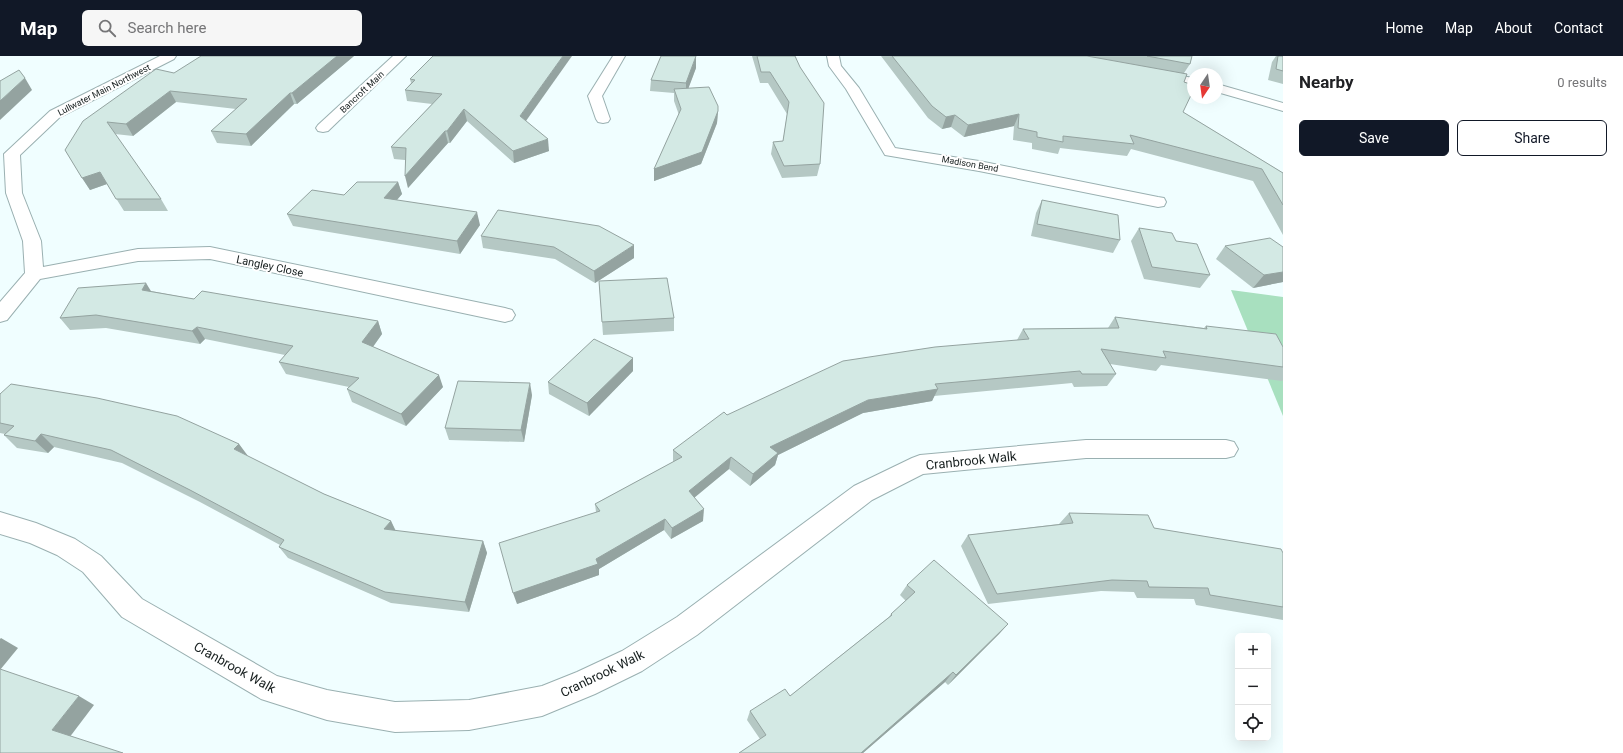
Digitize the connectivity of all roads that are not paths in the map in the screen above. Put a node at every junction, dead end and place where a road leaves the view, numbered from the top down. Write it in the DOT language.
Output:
graph roads {
  1 [pos="170,56"];
  2 [pos="400,56"];
  3 [pos="619,56"];
  4 [pos="833,56"];
  5 [pos="1142,72"];
  6 [pos="1187,81"];
  7 [pos="1223,90"];
  8 [pos="1283,107"];
  9 [pos="603,119"];
  10 [pos="323,128"];
  11 [pos="7,195"];
  12 [pos="1158,202"];
  13 [pos="34,274"];
  14 [pos="0,315"];
  15 [pos="505,315"];
  16 [pos="1226,449"];
  17 [pos="0,523"];
  1 -- 11 [label="street, Lullwater Main Northwest"];
  2 -- 10 [label="street, Bancroft Main"];
  3 -- 9 [label="street"];
  4 -- 12 [label="street, Madison Bend"];
  5 -- 6 [label="street"];
  7 -- 8 [label="street"];
  11 -- 13 [label="street, Lullwater Main Northwest"];
  13 -- 14 [label="street"];
  13 -- 15 [label="street, Langley Close"];
  16 -- 17 [label="street, Cranbrook Walk"];
}
